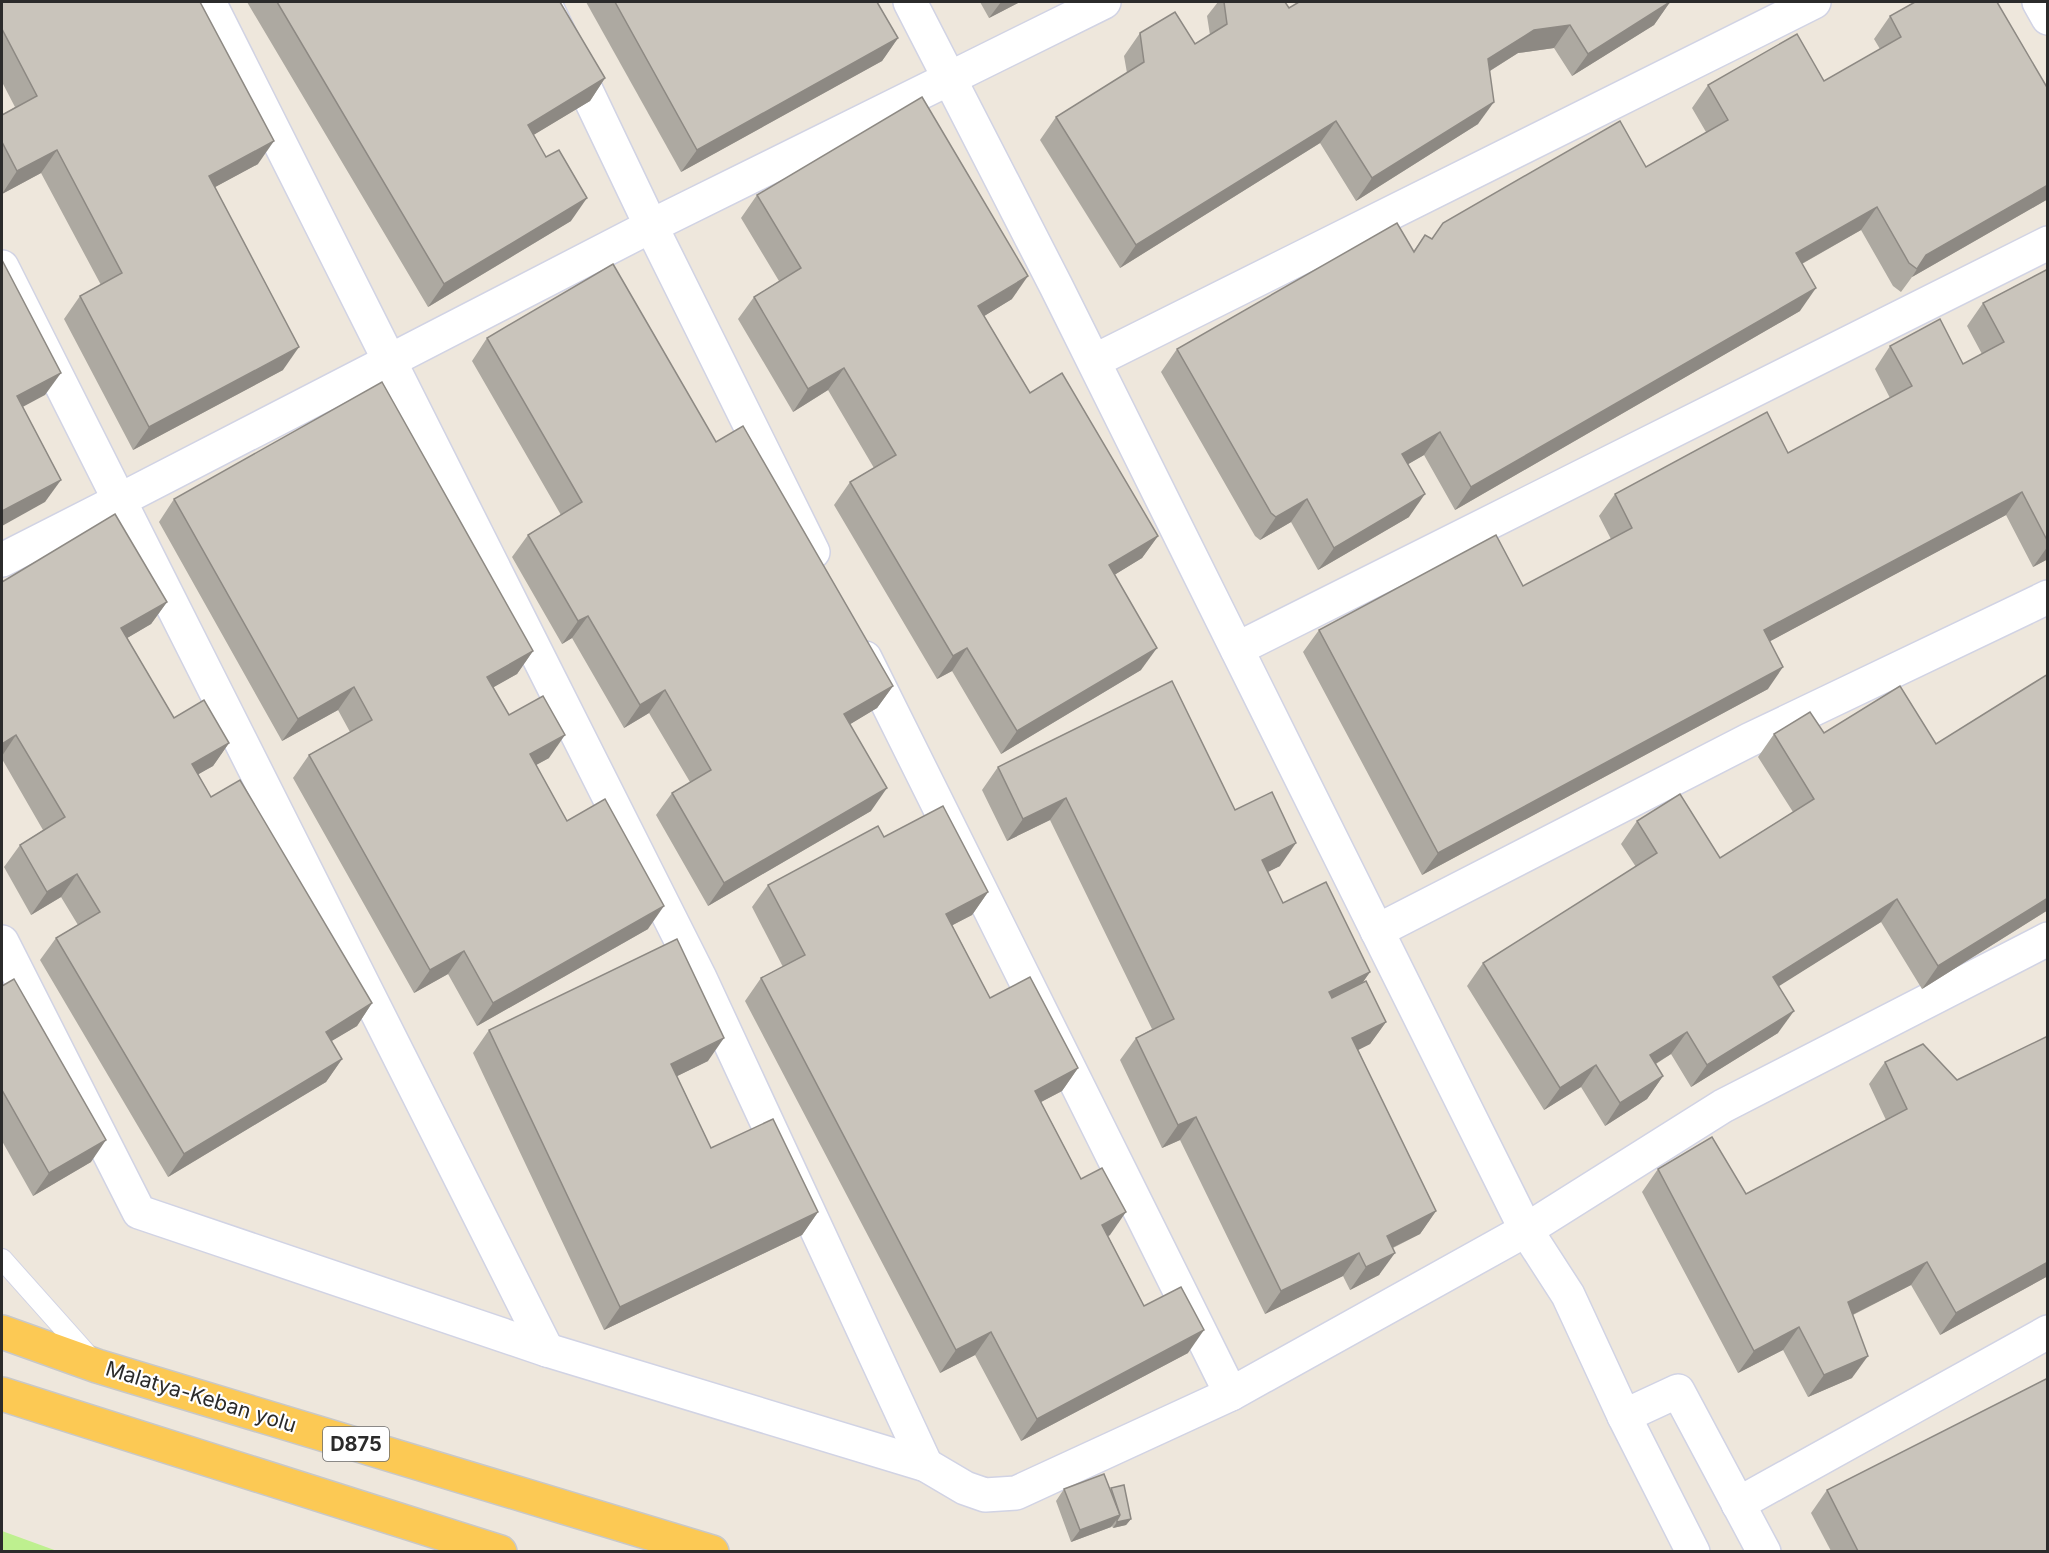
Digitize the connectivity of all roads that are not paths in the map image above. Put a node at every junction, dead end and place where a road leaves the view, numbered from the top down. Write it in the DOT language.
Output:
graph roads {
  1 [pos="209,2"];
  2 [pos="544,2"];
  3 [pos="910,2"];
  4 [pos="1104,2"];
  5 [pos="1814,2"];
  6 [pos="2039,2"];
  7 [pos="2048,18"];
  8 [pos="949,77"];
  9 [pos="651,226"];
  10 [pos="2048,243"];
  11 [pos="2,267"];
  12 [pos="391,361"];
  13 [pos="1094,361"];
  14 [pos="118,501"];
  15 [pos="2,560"];
  16 [pos="826,580"];
  17 [pos="2048,597"];
  18 [pos="853,633"];
  19 [pos="1237,649"];
  20 [pos="1377,931"];
  21 [pos="2048,939"];
  22 [pos="2,942"];
  23 [pos="1526,1230"];
  24 [pos="2,1259"];
  25 [pos="2,1332"];
  26 [pos="2048,1332"];
  27 [pos="548,1350"];
  28 [pos="97,1366"];
  29 [pos="2,1394"];
  30 [pos="1231,1394"];
  31 [pos="1624,1416"];
  32 [pos="926,1466"];
  33 [pos="1738,1504"];
  34 [pos="501,1551"];
  35 [pos="712,1551"];
  36 [pos="1693,1551"];
  37 [pos="1764,1551"];
  1 -- 12 [label="street"];
  2 -- 9 [label="street"];
  3 -- 8 [label="street"];
  4 -- 8 [label="street"];
  5 -- 13 [label="street"];
  6 -- 7 [label="street"];
  8 -- 9 [label="street"];
  8 -- 13 [label="street"];
  9 -- 12 [label="street"];
  9 -- 16 [label="street"];
  10 -- 19 [label="street"];
  11 -- 14 [label="street"];
  12 -- 14 [label="street"];
  12 -- 32 [label="street"];
  13 -- 19 [label="street"];
  14 -- 15 [label="street"];
  14 -- 27 [label="street"];
  17 -- 20 [label="street"];
  18 -- 30 [label="street"];
  19 -- 20 [label="street"];
  20 -- 23 [label="street"];
  21 -- 23 [label="street"];
  22 -- 27 [label="street"];
  23 -- 30 [label="street"];
  23 -- 31 [label="street"];
  24 -- 28 [label="lane"];
  25 -- 28 [label="highway, Malatya-Keban yolu / D875"];
  26 -- 33 [label="street"];
  27 -- 32 [label="street"];
  28 -- 35 [label="highway, Malatya-Keban yolu / D875"];
  29 -- 34 [label="highway"];
  30 -- 32 [label="street"];
  31 -- 33 [label="street"];
  31 -- 36 [label="street"];
  33 -- 37 [label="street"];
}
